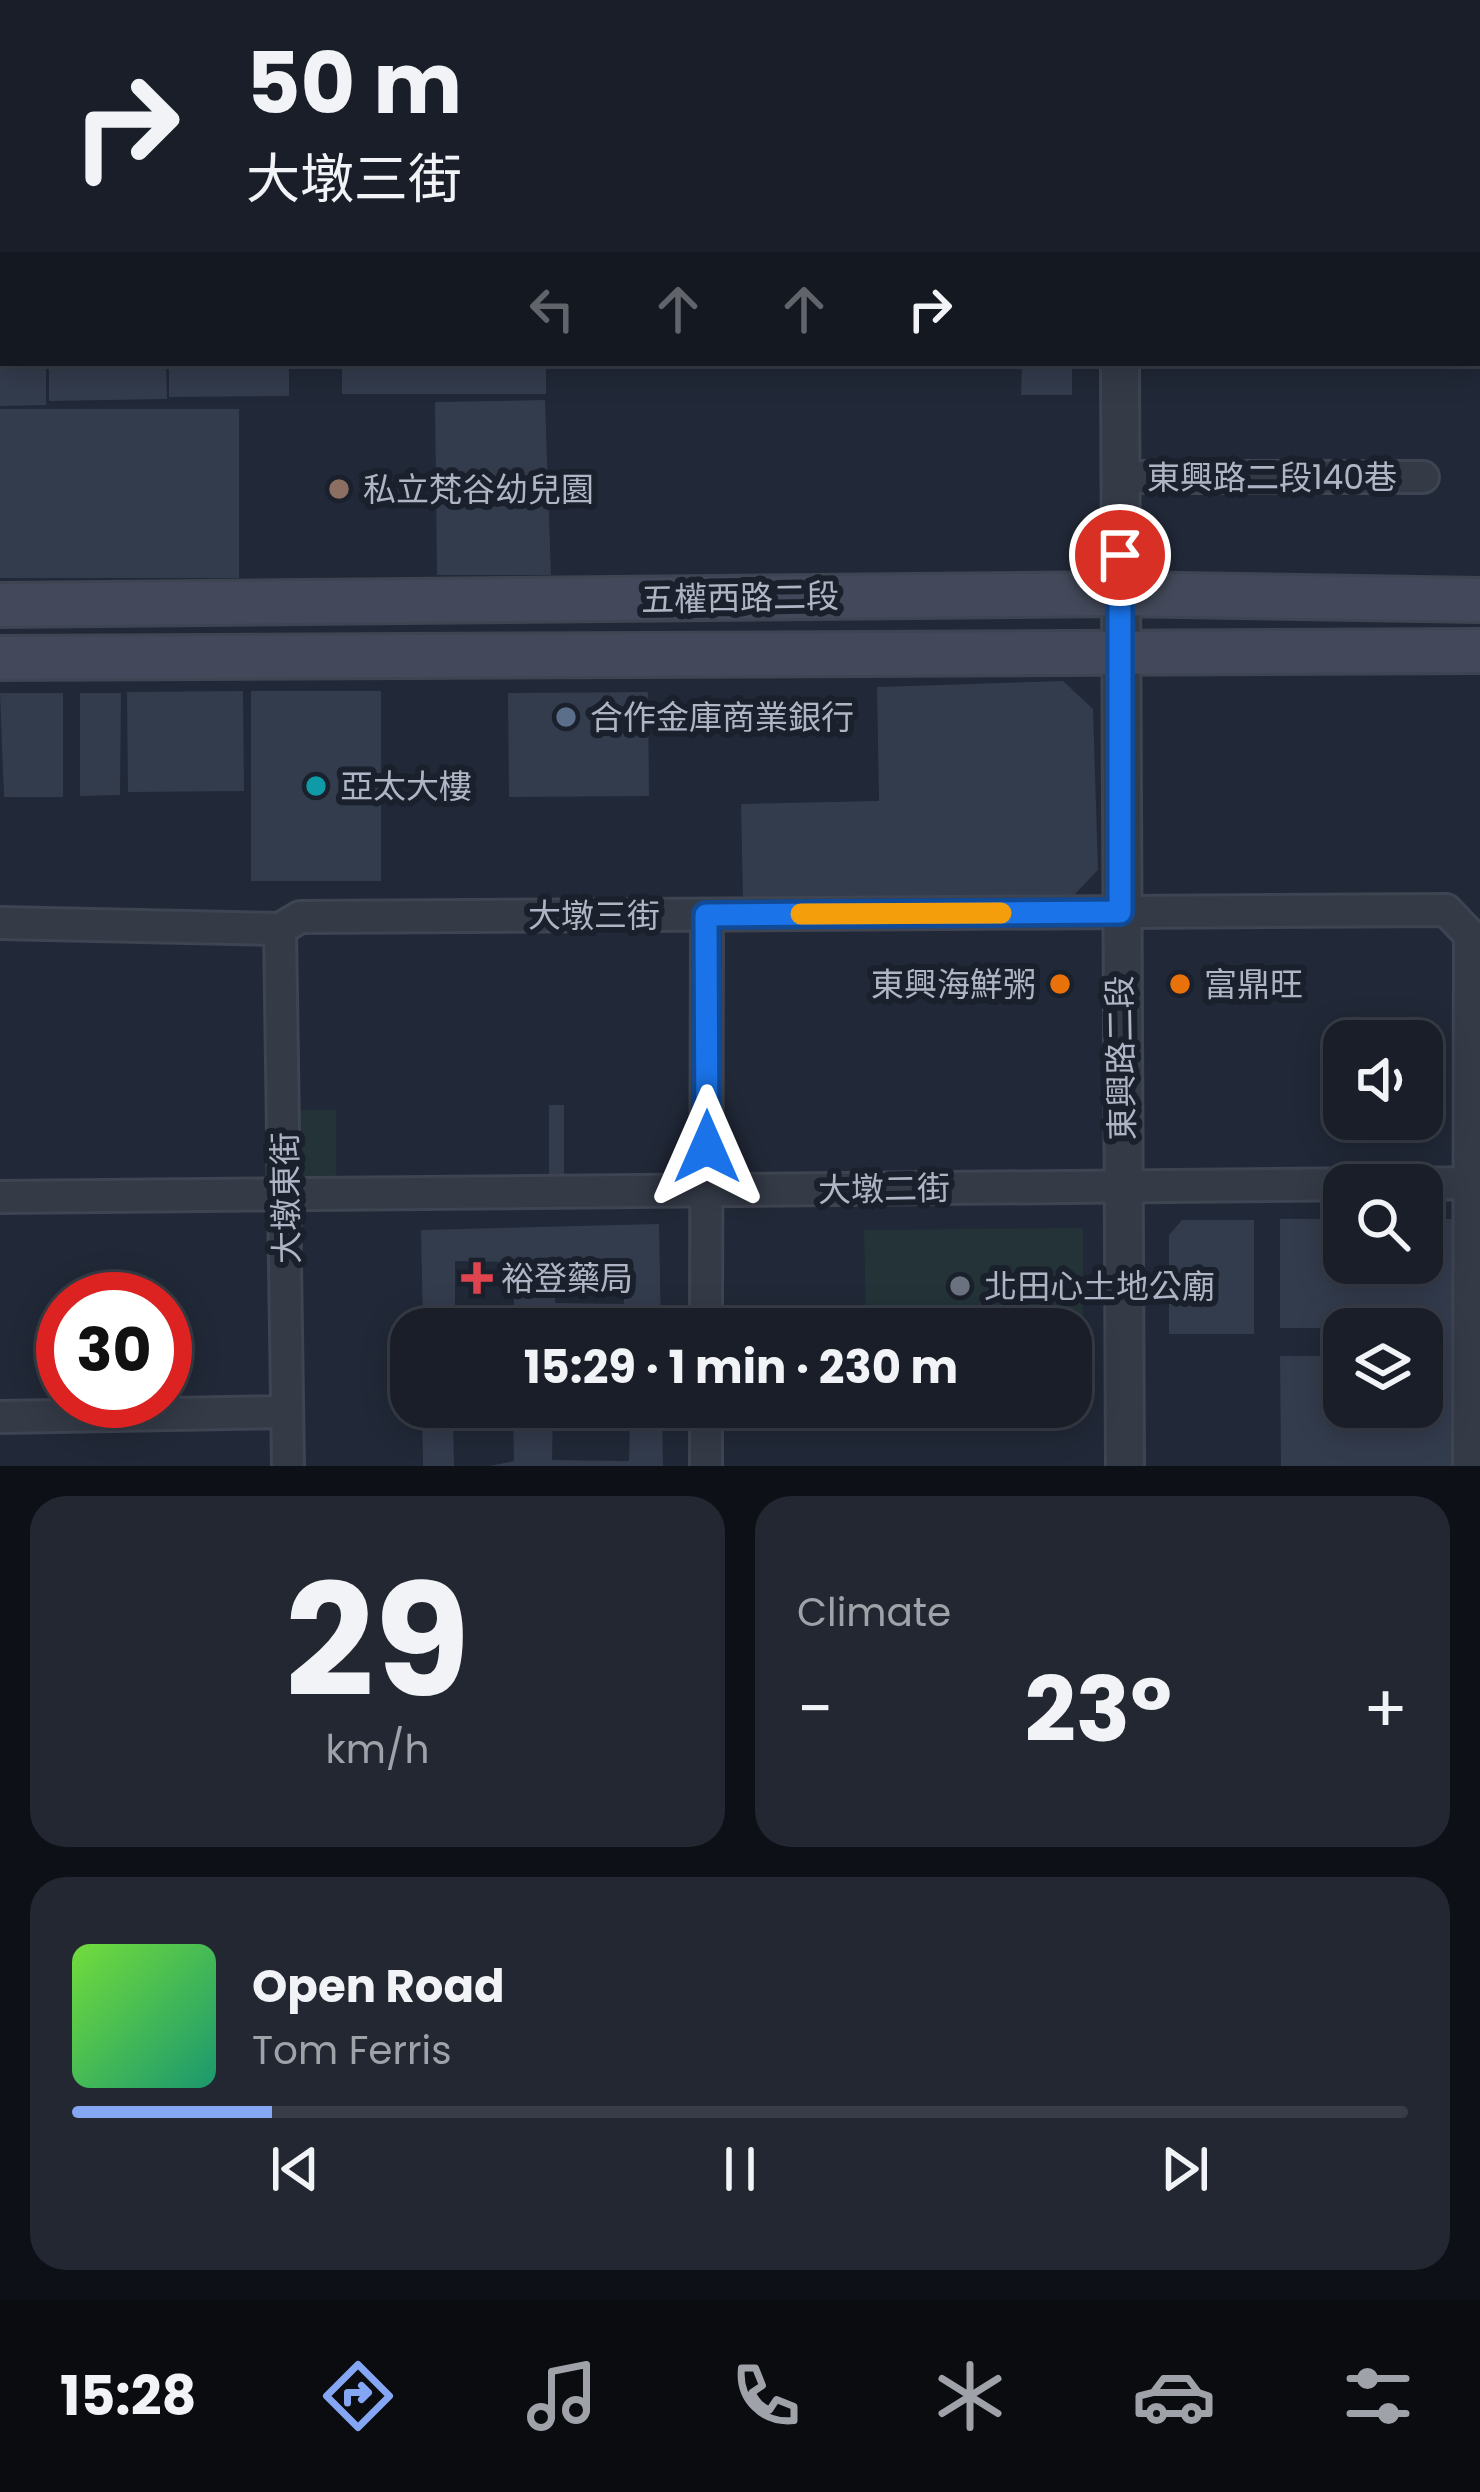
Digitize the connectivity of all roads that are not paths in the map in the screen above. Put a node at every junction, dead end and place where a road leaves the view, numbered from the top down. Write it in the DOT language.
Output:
graph roads {
  1 [pos="1120,366"];
  2 [pos="1120,477"];
  3 [pos="1424,477"];
  4 [pos="1119,594"];
  5 [pos="1480,600"];
  6 [pos="0,605"];
  7 [pos="1118,650"];
  8 [pos="1480,651"];
  9 [pos="0,658"];
  10 [pos="1120,912"];
  11 [pos="706,915"];
  12 [pos="0,923"];
  13 [pos="280,929"];
  14 [pos="1476,1183"];
  15 [pos="1123,1184"];
  16 [pos="287,1193"];
  17 [pos="707,1193"];
  18 [pos="0,1197"];
  19 [pos="706,1308"];
  20 [pos="286,1412"];
  21 [pos="0,1417"];
  22 [pos="706,1428"];
  23 [pos="288,1466"];
  24 [pos="706,1466"];
  25 [pos="1125,1466"];
  26 [pos="1469,1466"];
  1 -- 2 [label="street, 東興路二段"];
  2 -- 3 [label="street, 東興路二段140巷"];
  2 -- 4 [label="street, 東興路二段"];
  4 -- 5 [label="main road, 五權西路二段"];
  4 -- 6 [label="main road, 五權西路二段"];
  4 -- 7 [label="street, 東興路二段"];
  7 -- 8 [label="main road, 五權西路二段"];
  7 -- 9 [label="main road, 五權西路二段"];
  7 -- 10 [label="street, 東興路二段"];
  10 -- 11 [label="street, 大墩三街"];
  10 -- 14 [label="street, 大墩三街"];
  10 -- 15 [label="street, 東興路二段"];
  11 -- 13 [label="street, 大墩三街"];
  11 -- 17 [label="street"];
  12 -- 13 [label="street, 大墩三街"];
  13 -- 16 [label="street, 大墩東街"];
  14 -- 15 [label="street, 大墩二街"];
  14 -- 26 [label="street"];
  15 -- 17 [label="street, 大墩二街"];
  15 -- 25 [label="street, 東興路二段"];
  16 -- 17 [label="street, 大墩二街"];
  16 -- 18 [label="street, 大墩二街"];
  16 -- 20 [label="street, 大墩東街"];
  17 -- 19 [label="street"];
  20 -- 21 [label="street"];
  20 -- 23 [label="street, 大墩東街"];
  22 -- 24 [label="street"];
}
